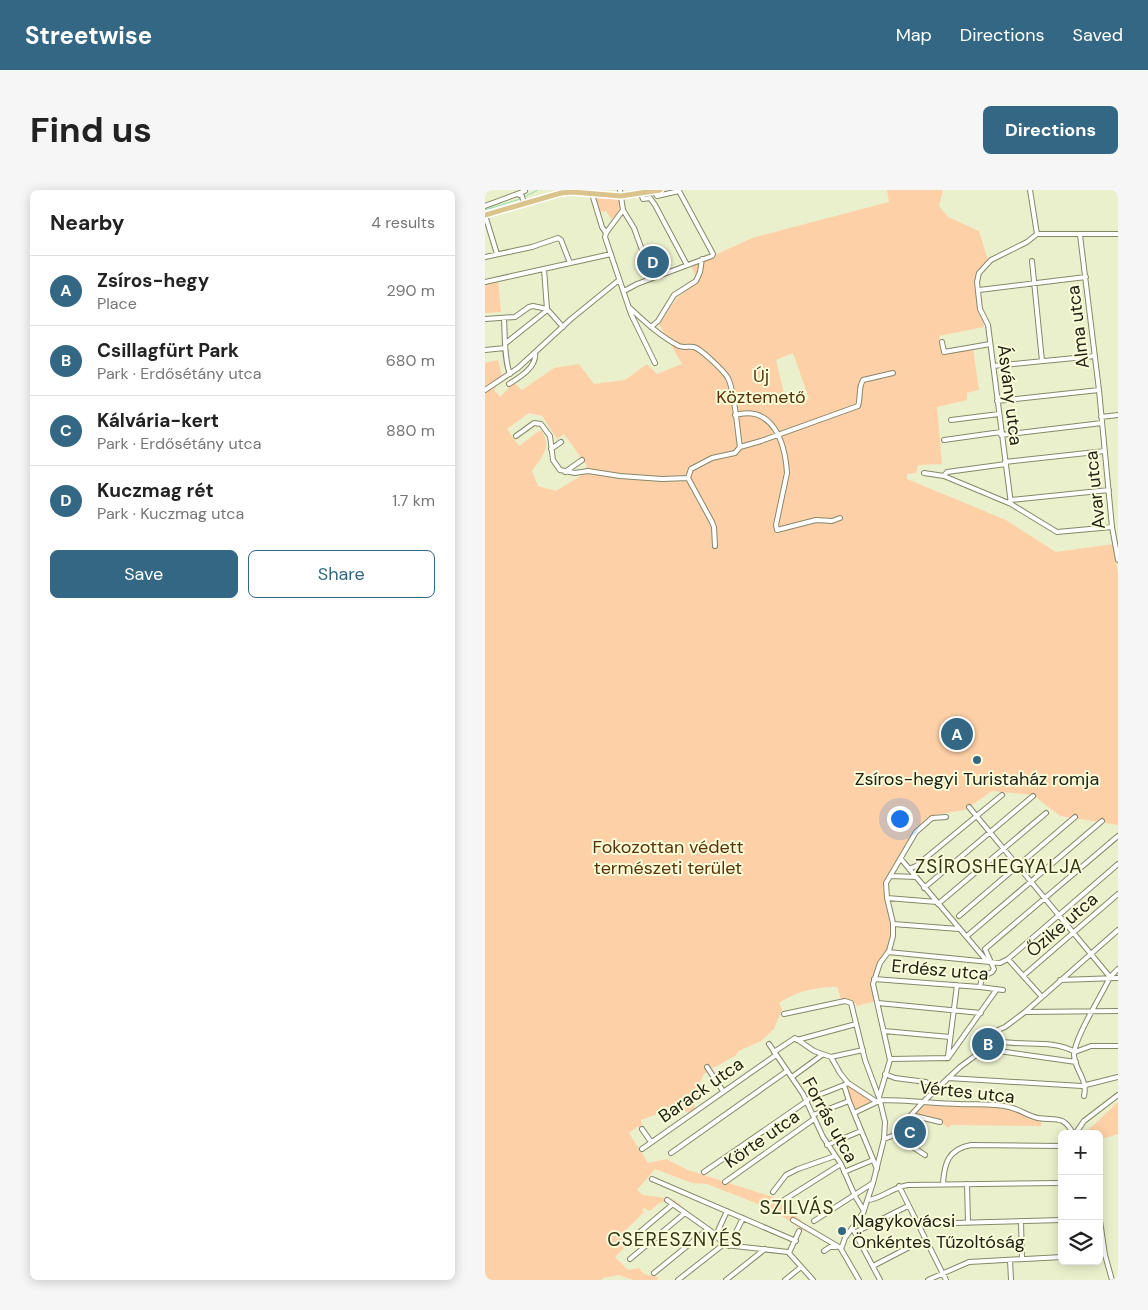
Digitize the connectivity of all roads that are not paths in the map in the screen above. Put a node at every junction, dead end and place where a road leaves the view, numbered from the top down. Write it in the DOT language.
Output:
graph roads {
  1 [pos="526,190"];
  2 [pos="1030,190"];
  3 [pos="571,191"];
  4 [pos="621,193"];
  5 [pos="657,193"];
  6 [pos="592,194"];
  7 [pos="641,194"];
  8 [pos="522,198"];
  9 [pos="650,198"];
  10 [pos="485,206"];
  11 [pos="623,210"];
  12 [pos="485,215"];
  13 [pos="606,233"];
  14 [pos="1037,234"];
  15 [pos="1118,234"];
  16 [pos="1080,235"];
  17 [pos="642,250"];
  18 [pos="497,254"];
  19 [pos="611,254"];
  20 [pos="485,257"];
  21 [pos="702,259"];
  22 [pos="1032,261"];
  23 [pos="570,263"];
  24 [pos="687,265"];
  25 [pos="544,269"];
  26 [pos="1086,277"];
  27 [pos="619,280"];
  28 [pos="485,282"];
  29 [pos="1034,284"];
  30 [pos="979,290"];
  31 [pos="623,292"];
  32 [pos="630,308"];
  33 [pos="547,309"];
  34 [pos="504,318"];
  35 [pos="485,319"];
  36 [pos="563,326"];
  37 [pos="651,327"];
  38 [pos="942,342"];
  39 [pos="506,343"];
  40 [pos="990,344"];
  41 [pos="505,348"];
  42 [pos="485,350"];
  43 [pos="535,352"];
  44 [pos="1095,356"];
  45 [pos="1042,361"];
  46 [pos="655,363"];
  47 [pos="993,366"];
  48 [pos="893,373"];
  49 [pos="510,374"];
  50 [pos="509,384"];
  51 [pos="485,390"];
  52 [pos="1099,390"];
  53 [pos="997,401"];
  54 [pos="999,414"];
  55 [pos="735,415"];
  56 [pos="1118,415"];
  57 [pos="1101,417"];
  58 [pos="951,420"];
  59 [pos="1102,423"];
  60 [pos="1001,433"];
  61 [pos="779,434"];
  62 [pos="516,436"];
  63 [pos="944,440"];
  64 [pos="561,442"];
  65 [pos="740,447"];
  66 [pos="551,449"];
  67 [pos="1105,451"];
  68 [pos="582,460"];
  69 [pos="1006,463"];
  70 [pos="565,472"];
  71 [pos="924,472"];
  72 [pos="944,476"];
  73 [pos="688,478"];
  74 [pos="1109,490"];
  75 [pos="1011,502"];
  76 [pos="840,518"];
  77 [pos="1112,527"];
  78 [pos="715,546"];
  79 [pos="1118,560"];
  80 [pos="1002,795"];
  81 [pos="1033,796"];
  82 [pos="969,807"];
  83 [pos="1047,813"];
  84 [pos="977,816"];
  85 [pos="946,817"];
  86 [pos="1075,817"];
  87 [pos="1102,822"];
  88 [pos="991,833"];
  89 [pos="1118,836"];
  90 [pos="1004,849"];
  91 [pos="902,858"];
  92 [pos="1118,864"];
  93 [pos="1018,866"];
  94 [pos="909,869"];
  95 [pos="890,876"];
  96 [pos="916,877"];
  97 [pos="1032,882"];
  98 [pos="925,888"];
  99 [pos="1118,894"];
  100 [pos="887,898"];
  101 [pos="1045,899"];
  102 [pos="937,903"];
  103 [pos="1059,915"];
  104 [pos="959,916"];
  105 [pos="893,924"];
  106 [pos="959,930"];
  107 [pos="1118,930"];
  108 [pos="1073,933"];
  109 [pos="967,936"];
  110 [pos="888,952"];
  111 [pos="1090,953"];
  112 [pos="1008,959"];
  113 [pos="988,961"];
  114 [pos="1118,969"];
  115 [pos="1023,976"];
  116 [pos="1109,978"];
  117 [pos="1118,978"];
  118 [pos="874,979"];
  119 [pos="1060,980"];
  120 [pos="957,985"];
  121 [pos="980,987"];
  122 [pos="997,989"];
  123 [pos="1003,990"];
  124 [pos="1042,997"];
  125 [pos="878,1003"];
  126 [pos="953,1009"];
  127 [pos="1093,1011"];
  128 [pos="1118,1011"];
  129 [pos="981,1012"];
  130 [pos="1025,1012"];
  131 [pos="784,1014"];
  132 [pos="857,1024"];
  133 [pos="884,1031"];
  134 [pos="950,1037"];
  135 [pos="988,1038"];
  136 [pos="796,1039"];
  137 [pos="769,1044"];
  138 [pos="1118,1046"];
  139 [pos="863,1050"];
  140 [pos="983,1050"];
  141 [pos="1075,1052"];
  142 [pos="775,1053"];
  143 [pos="822,1055"];
  144 [pos="831,1057"];
  145 [pos="890,1058"];
  146 [pos="947,1058"];
  147 [pos="1076,1062"];
  148 [pos="707,1067"];
  149 [pos="787,1071"];
  150 [pos="885,1074"];
  151 [pos="792,1077"];
  152 [pos="1118,1077"];
  153 [pos="948,1078"];
  154 [pos="926,1082"];
  155 [pos="846,1084"];
  156 [pos="1086,1085"];
  157 [pos="723,1091"];
  158 [pos="1118,1095"];
  159 [pos="1084,1096"];
  160 [pos="879,1100"];
  161 [pos="807,1101"];
  162 [pos="849,1101"];
  163 [pos="923,1102"];
  164 [pos="854,1113"];
  165 [pos="911,1115"];
  166 [pos="814,1117"];
  167 [pos="940,1122"];
  168 [pos="642,1129"];
  169 [pos="1071,1130"];
  170 [pos="1077,1130"];
  171 [pos="861,1131"];
  172 [pos="898,1135"];
  173 [pos="885,1139"];
  174 [pos="651,1142"];
  175 [pos="827,1145"];
  176 [pos="1058,1146"];
  177 [pos="642,1149"];
  178 [pos="671,1153"];
  179 [pos="835,1156"];
  180 [pos="925,1156"];
  181 [pos="873,1160"];
  182 [pos="841,1164"];
  183 [pos="877,1169"];
  184 [pos="704,1172"];
  185 [pos="844,1172"];
  186 [pos="652,1178"];
  187 [pos="725,1182"];
  188 [pos="873,1183"];
  189 [pos="1058,1183"];
  190 [pos="943,1184"];
  191 [pos="967,1184"];
  192 [pos="899,1186"];
  193 [pos="773,1192"];
  194 [pos="855,1196"];
  195 [pos="667,1200"];
  196 [pos="784,1200"];
  197 [pos="867,1200"];
  198 [pos="673,1204"];
  199 [pos="908,1206"];
  200 [pos="727,1211"];
  201 [pos="864,1211"];
  202 [pos="685,1213"];
  203 [pos="743,1218"];
  204 [pos="793,1220"];
  205 [pos="1058,1220"];
  206 [pos="1100,1220"];
  207 [pos="815,1221"];
  208 [pos="1021,1222"];
  209 [pos="967,1223"];
  210 [pos="917,1224"];
  211 [pos="708,1229"];
  212 [pos="799,1231"];
  213 [pos="854,1231"];
  214 [pos="716,1235"];
  215 [pos="925,1239"];
  216 [pos="796,1241"];
  217 [pos="628,1242"];
  218 [pos="724,1244"];
  219 [pos="729,1246"];
  220 [pos="765,1249"];
  221 [pos="841,1250"];
  222 [pos="824,1251"];
  223 [pos="789,1253"];
  224 [pos="1105,1255"];
  225 [pos="1058,1257"];
  226 [pos="630,1259"];
  227 [pos="1021,1259"];
  228 [pos="1009,1260"];
  229 [pos="873,1266"];
  230 [pos="801,1267"];
  231 [pos="655,1273"];
  232 [pos="942,1273"];
  233 [pos="678,1280"];
  234 [pos="726,1280"];
  235 [pos="785,1280"];
  236 [pos="813,1280"];
  237 [pos="859,1280"];
  238 [pos="881,1280"];
  239 [pos="928,1280"];
  240 [pos="945,1280"];
  241 [pos="1011,1280"];
  242 [pos="1112,1280"];
  1 -- 8 [label="street"];
  2 -- 14 [label="street"];
  3 -- 6 [label="main road"];
  3 -- 8 [label="main road"];
  4 -- 6 [label="main road"];
  4 -- 7 [label="main road"];
  4 -- 11 [label="street"];
  5 -- 7 [label="main road"];
  5 -- 9 [label="street"];
  5 -- 21 [label="street"];
  6 -- 13 [label="street"];
  7 -- 9 [label="street"];
  8 -- 10 [label="street"];
  8 -- 12 [label="main road"];
  9 -- 24 [label="street"];
  11 -- 13 [label="street"];
  11 -- 17 [label="street"];
  12 -- 18 [label="street"];
  13 -- 19 [label="street"];
  14 -- 16 [label="street"];
  14 -- 30 [label="street, Ásvány utca"];
  15 -- 16 [label="street"];
  16 -- 26 [label="street, Alma utca"];
  18 -- 20 [label="street"];
  18 -- 23 [label="street"];
  19 -- 23 [label="street"];
  19 -- 27 [label="street"];
  21 -- 24 [label="street"];
  21 -- 37 [label="street"];
  22 -- 29 [label="street"];
  23 -- 25 [label="street"];
  24 -- 31 [label="street"];
  25 -- 28 [label="street"];
  25 -- 33 [label="street"];
  26 -- 29 [label="street"];
  26 -- 44 [label="street, Alma utca"];
  27 -- 31 [label="street"];
  27 -- 36 [label="street"];
  29 -- 30 [label="street"];
  29 -- 45 [label="street"];
  30 -- 40 [label="street, Ásvány utca"];
  31 -- 32 [label="street"];
  32 -- 37 [label="street"];
  32 -- 46 [label="street"];
  33 -- 34 [label="street"];
  33 -- 36 [label="street"];
  33 -- 39 [label="street"];
  34 -- 35 [label="street"];
  34 -- 39 [label="street"];
  36 -- 43 [label="street"];
  37 -- 55 [label="street"];
  38 -- 40 [label="street"];
  39 -- 41 [label="street"];
  40 -- 47 [label="street, Ásvány utca"];
  41 -- 42 [label="street"];
  41 -- 49 [label="street"];
  43 -- 49 [label="street"];
  43 -- 50 [label="street"];
  44 -- 45 [label="street"];
  44 -- 52 [label="street, Alma utca"];
  45 -- 47 [label="street"];
  47 -- 53 [label="street, Ásvány utca"];
  48 -- 61 [label="street"];
  49 -- 51 [label="street"];
  52 -- 53 [label="street"];
  52 -- 57 [label="street, Alma utca"];
  53 -- 54 [label="street, Ásvány utca"];
  54 -- 58 [label="street"];
  54 -- 60 [label="street, Ásvány utca"];
  55 -- 61 [label="street"];
  55 -- 65 [label="street"];
  56 -- 57 [label="street"];
  57 -- 59 [label="street, Avar utca"];
  59 -- 60 [label="street"];
  59 -- 67 [label="street, Avar utca"];
  60 -- 63 [label="street"];
  60 -- 69 [label="street, Ásvány utca"];
  61 -- 65 [label="street"];
  61 -- 76 [label="street"];
  62 -- 66 [label="street"];
  64 -- 66 [label="street"];
  65 -- 73 [label="street"];
  66 -- 70 [label="street"];
  67 -- 69 [label="street"];
  67 -- 74 [label="street, Avar utca"];
  68 -- 70 [label="street"];
  69 -- 72 [label="street"];
  69 -- 75 [label="street, Ásvány utca"];
  70 -- 73 [label="street"];
  71 -- 72 [label="street"];
  72 -- 75 [label="street"];
  73 -- 78 [label="street"];
  74 -- 75 [label="street"];
  74 -- 77 [label="street, Avar utca"];
  75 -- 77 [label="street"];
  77 -- 79 [label="street, Avar utca"];
  80 -- 84 [label="street"];
  81 -- 88 [label="street"];
  82 -- 84 [label="street"];
  83 -- 90 [label="street"];
  84 -- 88 [label="street"];
  84 -- 94 [label="street"];
  85 -- 91 [label="street"];
  86 -- 93 [label="street"];
  87 -- 97 [label="street"];
  88 -- 90 [label="street"];
  88 -- 98 [label="street"];
  89 -- 101 [label="street"];
  90 -- 93 [label="street"];
  90 -- 102 [label="street"];
  91 -- 94 [label="street"];
  91 -- 95 [label="street"];
  92 -- 103 [label="street"];
  93 -- 97 [label="street"];
  93 -- 104 [label="street"];
  94 -- 96 [label="street"];
  95 -- 96 [label="street"];
  95 -- 100 [label="street"];
  96 -- 98 [label="street"];
  97 -- 101 [label="street"];
  97 -- 109 [label="street"];
  98 -- 102 [label="street"];
  99 -- 108 [label="street, Őzike utca"];
  100 -- 102 [label="street"];
  100 -- 105 [label="street"];
  101 -- 103 [label="street"];
  101 -- 113 [label="street"];
  102 -- 106 [label="street"];
  103 -- 108 [label="street"];
  103 -- 112 [label="street"];
  105 -- 106 [label="street"];
  105 -- 110 [label="street"];
  106 -- 109 [label="street"];
  107 -- 111 [label="street"];
  108 -- 111 [label="street"];
  108 -- 115 [label="street, Őzike utca"];
  109 -- 113 [label="street"];
  110 -- 113 [label="street"];
  110 -- 118 [label="street"];
  111 -- 116 [label="street"];
  111 -- 119 [label="street"];
  112 -- 113 [label="street"];
  112 -- 115 [label="street"];
  113 -- 121 [label="street"];
  114 -- 116 [label="street"];
  115 -- 124 [label="street"];
  116 -- 117 [label="street"];
  116 -- 119 [label="street"];
  116 -- 127 [label="street"];
  118 -- 120 [label="street, Erdész utca"];
  118 -- 125 [label="street"];
  119 -- 124 [label="street"];
  120 -- 121 [label="street, Erdész utca"];
  120 -- 126 [label="street"];
  121 -- 122 [label="street, Erdész utca"];
  122 -- 123 [label="street, Erdész utca"];
  122 -- 129 [label="street"];
  124 -- 130 [label="street"];
  125 -- 126 [label="street"];
  125 -- 133 [label="street"];
  126 -- 129 [label="street"];
  126 -- 134 [label="street"];
  127 -- 128 [label="street"];
  127 -- 130 [label="street"];
  127 -- 141 [label="street"];
  129 -- 146 [label="street"];
  130 -- 135 [label="street"];
  131 -- 132 [label="street"];
  132 -- 136 [label="street, Barack utca"];
  132 -- 139 [label="street"];
  133 -- 134 [label="street"];
  133 -- 145 [label="street"];
  134 -- 146 [label="street"];
  135 -- 140 [label="street"];
  135 -- 141 [label="street"];
  136 -- 142 [label="street, Barack utca"];
  136 -- 143 [label="street"];
  137 -- 142 [label="street, Forrás utca"];
  138 -- 141 [label="street"];
  139 -- 144 [label="street"];
  139 -- 160 [label="street"];
  140 -- 147 [label="street"];
  140 -- 153 [label="street"];
  141 -- 147 [label="street"];
  142 -- 149 [label="street, Forrás utca"];
  142 -- 157 [label="street, Barack utca"];
  143 -- 144 [label="street"];
  143 -- 151 [label="street"];
  144 -- 155 [label="street"];
  145 -- 146 [label="street"];
  145 -- 150 [label="street"];
  147 -- 156 [label="street"];
  148 -- 157 [label="street"];
  149 -- 151 [label="street, Forrás utca"];
  149 -- 178 [label="street"];
  150 -- 154 [label="street"];
  150 -- 160 [label="street"];
  151 -- 161 [label="street, Forrás utca"];
  152 -- 156 [label="street"];
  153 -- 156 [label="street"];
  153 -- 163 [label="street"];
  155 -- 160 [label="street"];
  155 -- 161 [label="street"];
  155 -- 162 [label="street"];
  156 -- 159 [label="street"];
  157 -- 174 [label="street, Barack utca"];
  158 -- 170 [label="street"];
  160 -- 163 [label="street, Vértes utca"];
  160 -- 164 [label="street"];
  160 -- 173 [label="street"];
  161 -- 166 [label="street, Forrás utca"];
  161 -- 184 [label="street"];
  162 -- 164 [label="street"];
  162 -- 166 [label="street, Körte utca"];
  163 -- 165 [label="street"];
  163 -- 169 [label="street, Vértes utca"];
  164 -- 171 [label="street"];
  165 -- 167 [label="street"];
  165 -- 172 [label="street"];
  166 -- 175 [label="street, Forrás utca"];
  166 -- 187 [label="street, Körte utca"];
  168 -- 174 [label="street"];
  171 -- 175 [label="street"];
  171 -- 181 [label="street"];
  172 -- 173 [label="street"];
  172 -- 180 [label="street"];
  173 -- 183 [label="street"];
  174 -- 177 [label="street, Barack utca"];
  175 -- 179 [label="street, Forrás utca"];
  176 -- 190 [label="street"];
  179 -- 182 [label="street, Forrás utca"];
  179 -- 193 [label="street"];
  181 -- 183 [label="street"];
  181 -- 185 [label="street"];
  182 -- 185 [label="street, Forrás utca"];
  182 -- 196 [label="street"];
  183 -- 188 [label="street"];
  185 -- 194 [label="street, Forrás utca"];
  186 -- 200 [label="street"];
  188 -- 194 [label="street"];
  188 -- 197 [label="street"];
  189 -- 191 [label="street"];
  190 -- 191 [label="street"];
  190 -- 192 [label="street"];
  191 -- 209 [label="street"];
  192 -- 197 [label="street"];
  192 -- 199 [label="street"];
  194 -- 201 [label="street, Forrás utca"];
  194 -- 207 [label="street"];
  195 -- 198 [label="street"];
  197 -- 201 [label="street"];
  198 -- 202 [label="street"];
  198 -- 217 [label="street"];
  199 -- 210 [label="street"];
  199 -- 213 [label="street"];
  200 -- 203 [label="street"];
  200 -- 214 [label="street"];
  201 -- 213 [label="street"];
  202 -- 211 [label="street"];
  202 -- 226 [label="street"];
  203 -- 216 [label="street"];
  203 -- 219 [label="street"];
  204 -- 221 [label="street"];
  205 -- 208 [label="street"];
  206 -- 224 [label="street"];
  208 -- 209 [label="street"];
  208 -- 227 [label="street"];
  209 -- 210 [label="street"];
  210 -- 215 [label="street"];
  211 -- 214 [label="street"];
  211 -- 231 [label="street"];
  212 -- 216 [label="street"];
  213 -- 221 [label="street"];
  213 -- 229 [label="street"];
  214 -- 218 [label="street"];
  215 -- 229 [label="street"];
  215 -- 232 [label="street"];
  216 -- 223 [label="street"];
  218 -- 219 [label="street"];
  218 -- 233 [label="street"];
  219 -- 220 [label="street"];
  220 -- 223 [label="street"];
  220 -- 234 [label="street"];
  221 -- 222 [label="street"];
  221 -- 237 [label="street"];
  223 -- 230 [label="street"];
  224 -- 242 [label="street"];
  225 -- 227 [label="street"];
  227 -- 228 [label="street"];
  228 -- 232 [label="street"];
  228 -- 241 [label="street"];
  229 -- 238 [label="street"];
  230 -- 235 [label="street"];
  230 -- 236 [label="street"];
  232 -- 239 [label="street"];
  232 -- 240 [label="street"];
}
